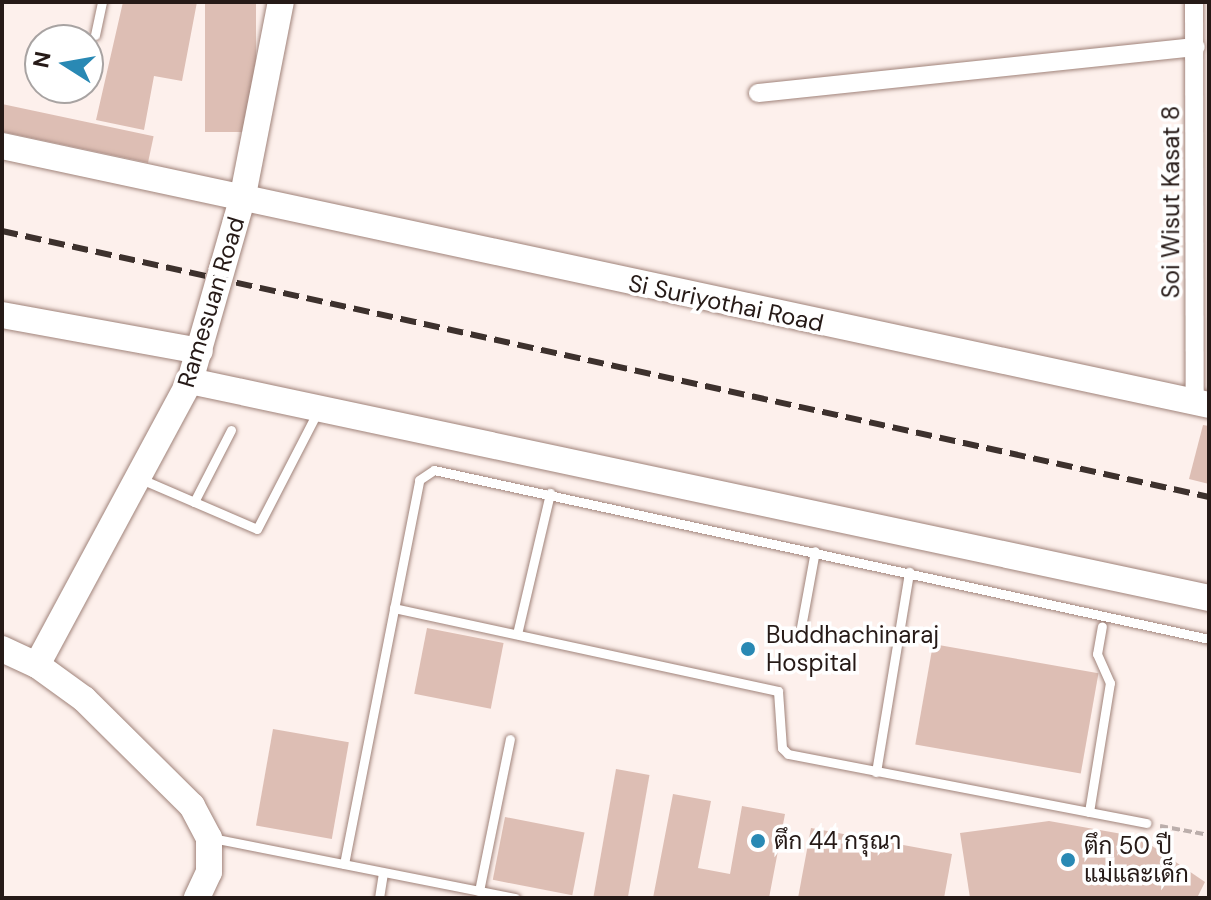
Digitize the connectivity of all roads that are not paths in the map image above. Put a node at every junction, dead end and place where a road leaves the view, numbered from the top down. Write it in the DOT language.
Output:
graph roads {
  1 [pos="102,2"];
  2 [pos="281,2"];
  3 [pos="1199,3"];
  4 [pos="97,24"];
  5 [pos="1196,47"];
  6 [pos="758,93"];
  7 [pos="1202,137"];
  8 [pos="2,146"];
  9 [pos="242,200"];
  10 [pos="2,315"];
  11 [pos="200,351"];
  12 [pos="190,381"];
  13 [pos="1202,403"];
  14 [pos="320,409"];
  15 [pos="231,430"];
  16 [pos="138,477"];
  17 [pos="550,493"];
  18 [pos="194,502"];
  19 [pos="815,551"];
  20 [pos="909,572"];
  21 [pos="1209,598"];
  22 [pos="394,608"];
  23 [pos="1102,626"];
  24 [pos="801,627"];
  25 [pos="517,634"];
  26 [pos="1209,639"];
  27 [pos="2,649"];
  28 [pos="37,665"];
  29 [pos="510,739"];
  30 [pos="876,772"];
  31 [pos="1089,812"];
  32 [pos="1146,823"];
  33 [pos="209,838"];
  34 [pos="344,864"];
  35 [pos="383,872"];
  36 [pos="479,891"];
  37 [pos="197,898"];
  38 [pos="379,898"];
  39 [pos="512,898"];
  1 -- 4 [label="lane"];
  2 -- 9 [label="street, Ramesuan Road"];
  3 -- 5 [label="street, Soi Wisut Kasat 8"];
  5 -- 6 [label="street"];
  5 -- 7 [label="street, Soi Wisut Kasat 8"];
  7 -- 13 [label="street, Soi Wisut Kasat 8"];
  8 -- 9 [label="street, Si Suriyothai Road"];
  9 -- 11 [label="street, Ramesuan Road"];
  9 -- 13 [label="street, Si Suriyothai Road"];
  10 -- 11 [label="street"];
  11 -- 12 [label="street, Ramesuan Road"];
  12 -- 14 [label="street"];
  12 -- 16 [label="street, Ramesuan Road"];
  14 -- 18 [label="lane"];
  14 -- 21 [label="street"];
  15 -- 18 [label="lane"];
  16 -- 18 [label="lane"];
  16 -- 28 [label="street, Ramesuan Road"];
  17 -- 19 [label="lane"];
  17 -- 22 [label="lane"];
  17 -- 25 [label="lane"];
  19 -- 20 [label="lane"];
  19 -- 24 [label="lane"];
  20 -- 26 [label="lane"];
  20 -- 30 [label="lane"];
  22 -- 25 [label="lane"];
  22 -- 34 [label="lane"];
  23 -- 31 [label="lane"];
  25 -- 30 [label="lane"];
  27 -- 28 [label="street"];
  28 -- 33 [label="street"];
  29 -- 36 [label="lane"];
  30 -- 31 [label="lane"];
  31 -- 32 [label="lane"];
  33 -- 34 [label="lane"];
  33 -- 37 [label="street"];
  34 -- 35 [label="lane"];
  35 -- 36 [label="lane"];
  35 -- 38 [label="lane"];
  36 -- 39 [label="lane"];
}
